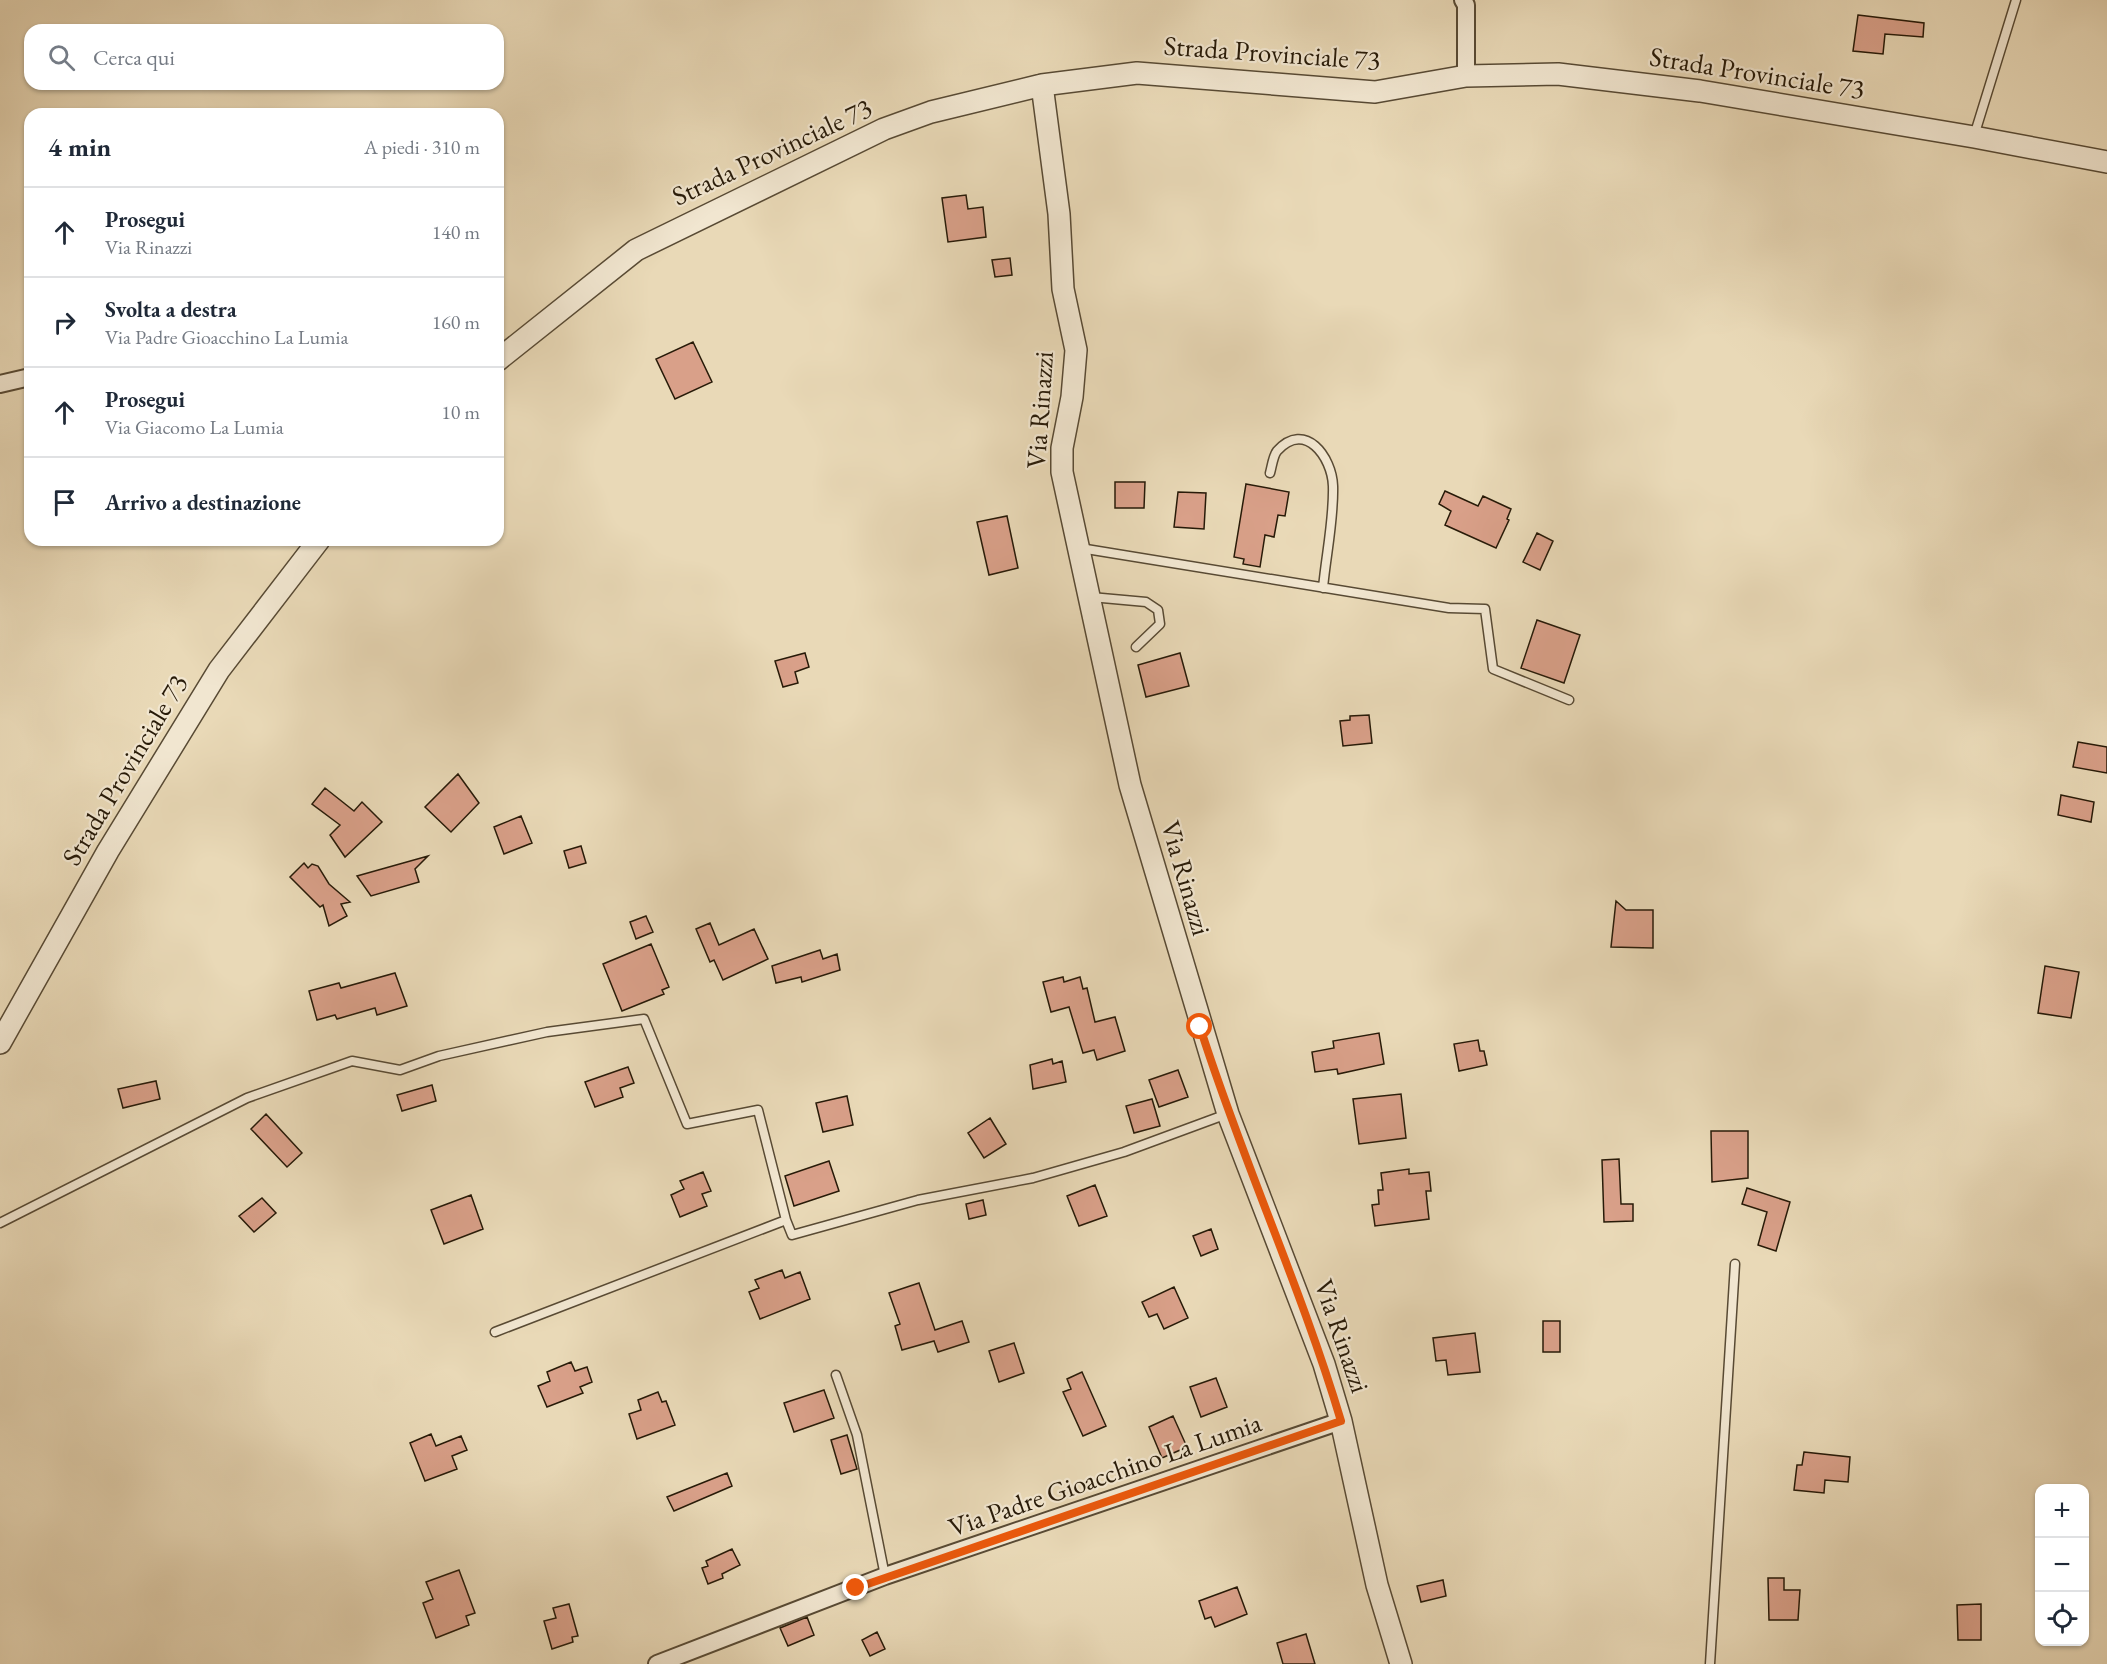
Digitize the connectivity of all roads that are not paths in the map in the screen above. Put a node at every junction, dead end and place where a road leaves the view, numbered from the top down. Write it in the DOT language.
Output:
graph roads {
  1 [pos="1463,0"];
  2 [pos="2016,0"];
  3 [pos="1466,76"];
  4 [pos="1042,85"];
  5 [pos="1974,137"];
  6 [pos="2107,162"];
  7 [pos="504,355"];
  8 [pos="24,378"];
  9 [pos="0,384"];
  10 [pos="1270,473"];
  11 [pos="314,546"];
  12 [pos="1077,548"];
  13 [pos="1323,588"];
  14 [pos="1088,597"];
  15 [pos="1136,647"];
  16 [pos="1569,700"];
  17 [pos="0,1043"];
  18 [pos="1228,1114"];
  19 [pos="786,1220"];
  20 [pos="0,1223"];
  21 [pos="1735,1264"];
  22 [pos="495,1332"];
  23 [pos="837,1375"];
  24 [pos="1341,1421"];
  25 [pos="885,1576"];
  26 [pos="657,1664"];
  27 [pos="1401,1664"];
  28 [pos="1710,1664"];
  1 -- 3 [label="street"];
  2 -- 5 [label="lane"];
  3 -- 4 [label="street, Strada Provinciale 73"];
  3 -- 5 [label="street, Strada Provinciale 73"];
  4 -- 7 [label="street, Strada Provinciale 73"];
  4 -- 12 [label="street, Via Rinazzi"];
  5 -- 6 [label="street, Strada Provinciale 73"];
  8 -- 9 [label="street"];
  10 -- 13 [label="lane"];
  11 -- 17 [label="street, Strada Provinciale 73"];
  12 -- 13 [label="lane"];
  12 -- 14 [label="street, Via Rinazzi"];
  13 -- 16 [label="lane"];
  14 -- 15 [label="lane"];
  14 -- 18 [label="street, Via Rinazzi"];
  18 -- 19 [label="lane"];
  18 -- 24 [label="street, Via Rinazzi"];
  19 -- 20 [label="lane"];
  19 -- 22 [label="lane"];
  21 -- 28 [label="lane"];
  23 -- 25 [label="lane"];
  24 -- 25 [label="street, Via Padre Gioacchino La Lumia"];
  24 -- 27 [label="street, Via Rinazzi"];
  25 -- 26 [label="street, Via Padre Gioacchino La Lumia"];
}
